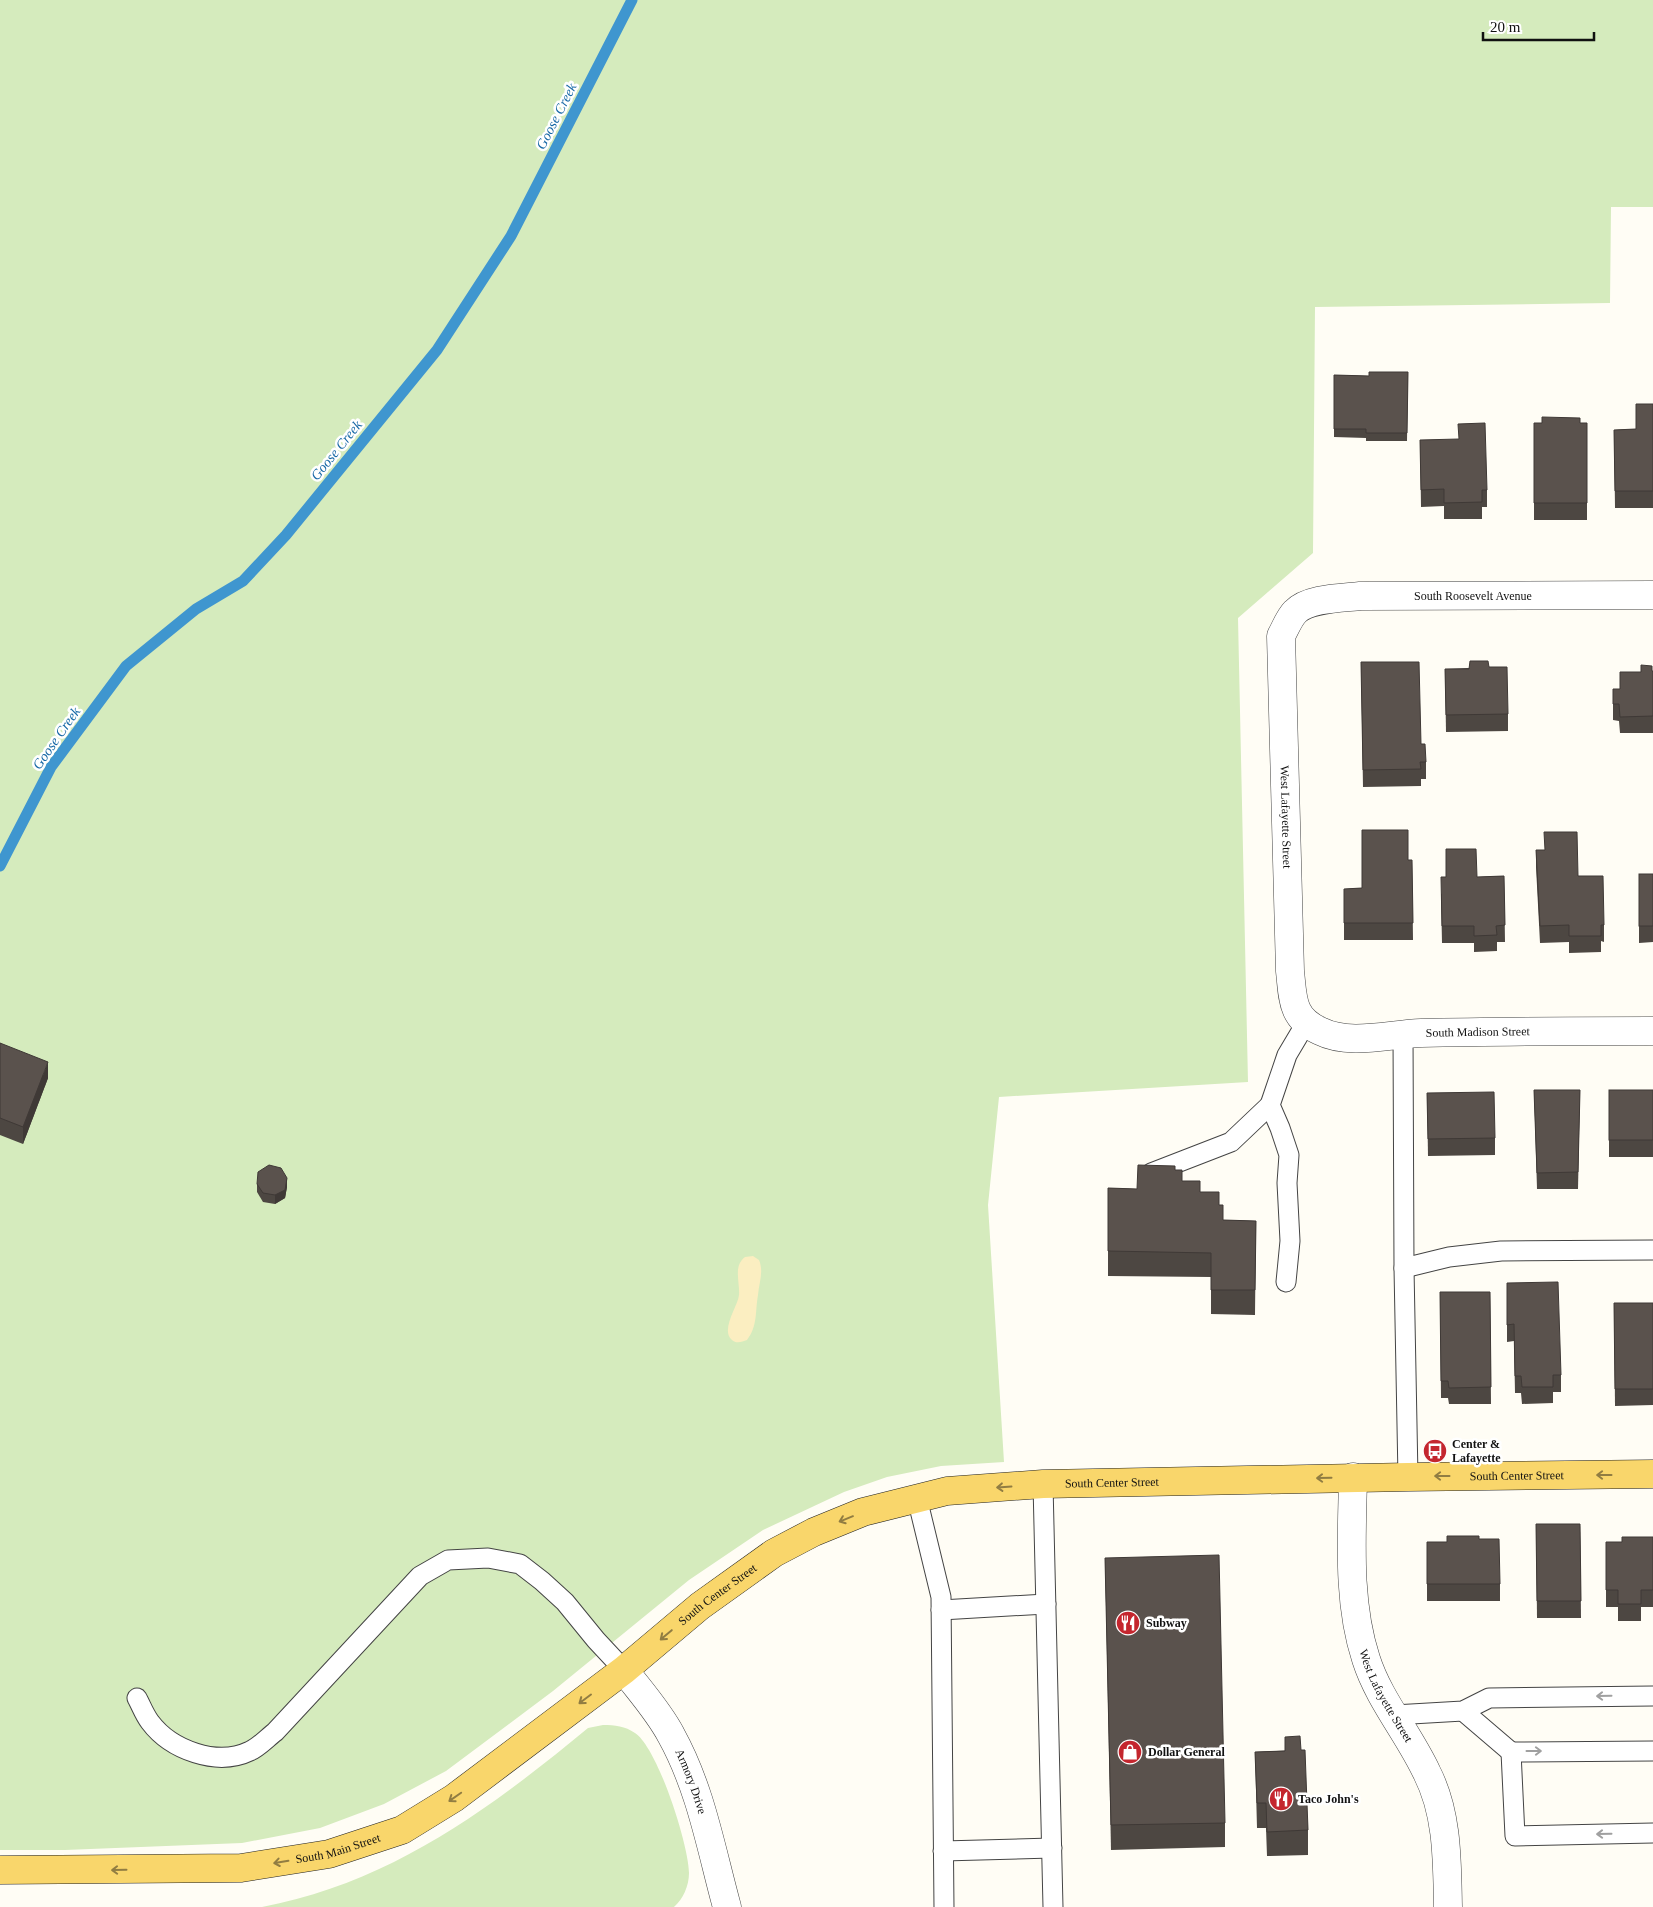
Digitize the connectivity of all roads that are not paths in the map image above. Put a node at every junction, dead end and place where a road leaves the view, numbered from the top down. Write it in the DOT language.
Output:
graph roads {
  1 [pos="1653,595"];
  2 [pos="1295,612"];
  3 [pos="1306,1023"];
  4 [pos="1653,1031"];
  5 [pos="1403,1034"];
  6 [pos="1270,1105"];
  7 [pos="1151,1173"];
  8 [pos="1653,1250"];
  9 [pos="1404,1268"];
  10 [pos="1286,1282"];
  11 [pos="1653,1474"];
  12 [pos="1408,1476"];
  13 [pos="1353,1477"];
  14 [pos="1043,1484"];
  15 [pos="917,1498"];
  16 [pos="1046,1604"];
  17 [pos="941,1610"];
  18 [pos="624,1670"];
  19 [pos="1653,1696"];
  20 [pos="136,1698"];
  21 [pos="1463,1710"];
  22 [pos="1394,1715"];
  23 [pos="1653,1751"];
  24 [pos="1511,1752"];
  25 [pos="1653,1833"];
  26 [pos="1052,1848"];
  27 [pos="943,1851"];
  28 [pos="0,1870"];
  29 [pos="727,1907"];
  30 [pos="944,1907"];
  31 [pos="1053,1907"];
  32 [pos="1448,1907"];
  1 -- 2 [label="street, South Roosevelt Avenue"];
  2 -- 3 [label="street, West Lafayette Street"];
  3 -- 5 [label="street, South Madison Street"];
  3 -- 6 [label="lane"];
  4 -- 5 [label="street, South Madison Street"];
  5 -- 9 [label="lane"];
  6 -- 7 [label="lane"];
  6 -- 10 [label="lane"];
  8 -- 9 [label="lane"];
  9 -- 12 [label="lane"];
  11 -- 12 [label="main road, South Center Street, one-way"];
  12 -- 13 [label="main road, South Center Street"];
  13 -- 14 [label="main road, South Center Street, one-way"];
  13 -- 22 [label="street, West Lafayette Street"];
  14 -- 15 [label="main road, South Center Street, one-way"];
  14 -- 16 [label="lane"];
  15 -- 17 [label="lane"];
  15 -- 18 [label="main road, South Center Street, one-way"];
  16 -- 17 [label="lane"];
  16 -- 26 [label="lane"];
  17 -- 27 [label="lane"];
  18 -- 20 [label="lane"];
  18 -- 28 [label="main road, South Main Street, one-way"];
  18 -- 29 [label="street, Armory Drive"];
  19 -- 21 [label="lane, one-way"];
  21 -- 22 [label="lane"];
  21 -- 24 [label="lane"];
  22 -- 32 [label="street, West Lafayette Street"];
  24 -- 23 [label="lane, one-way"];
  25 -- 24 [label="lane, one-way"];
  26 -- 27 [label="lane"];
  26 -- 31 [label="lane"];
  27 -- 30 [label="lane"];
}
